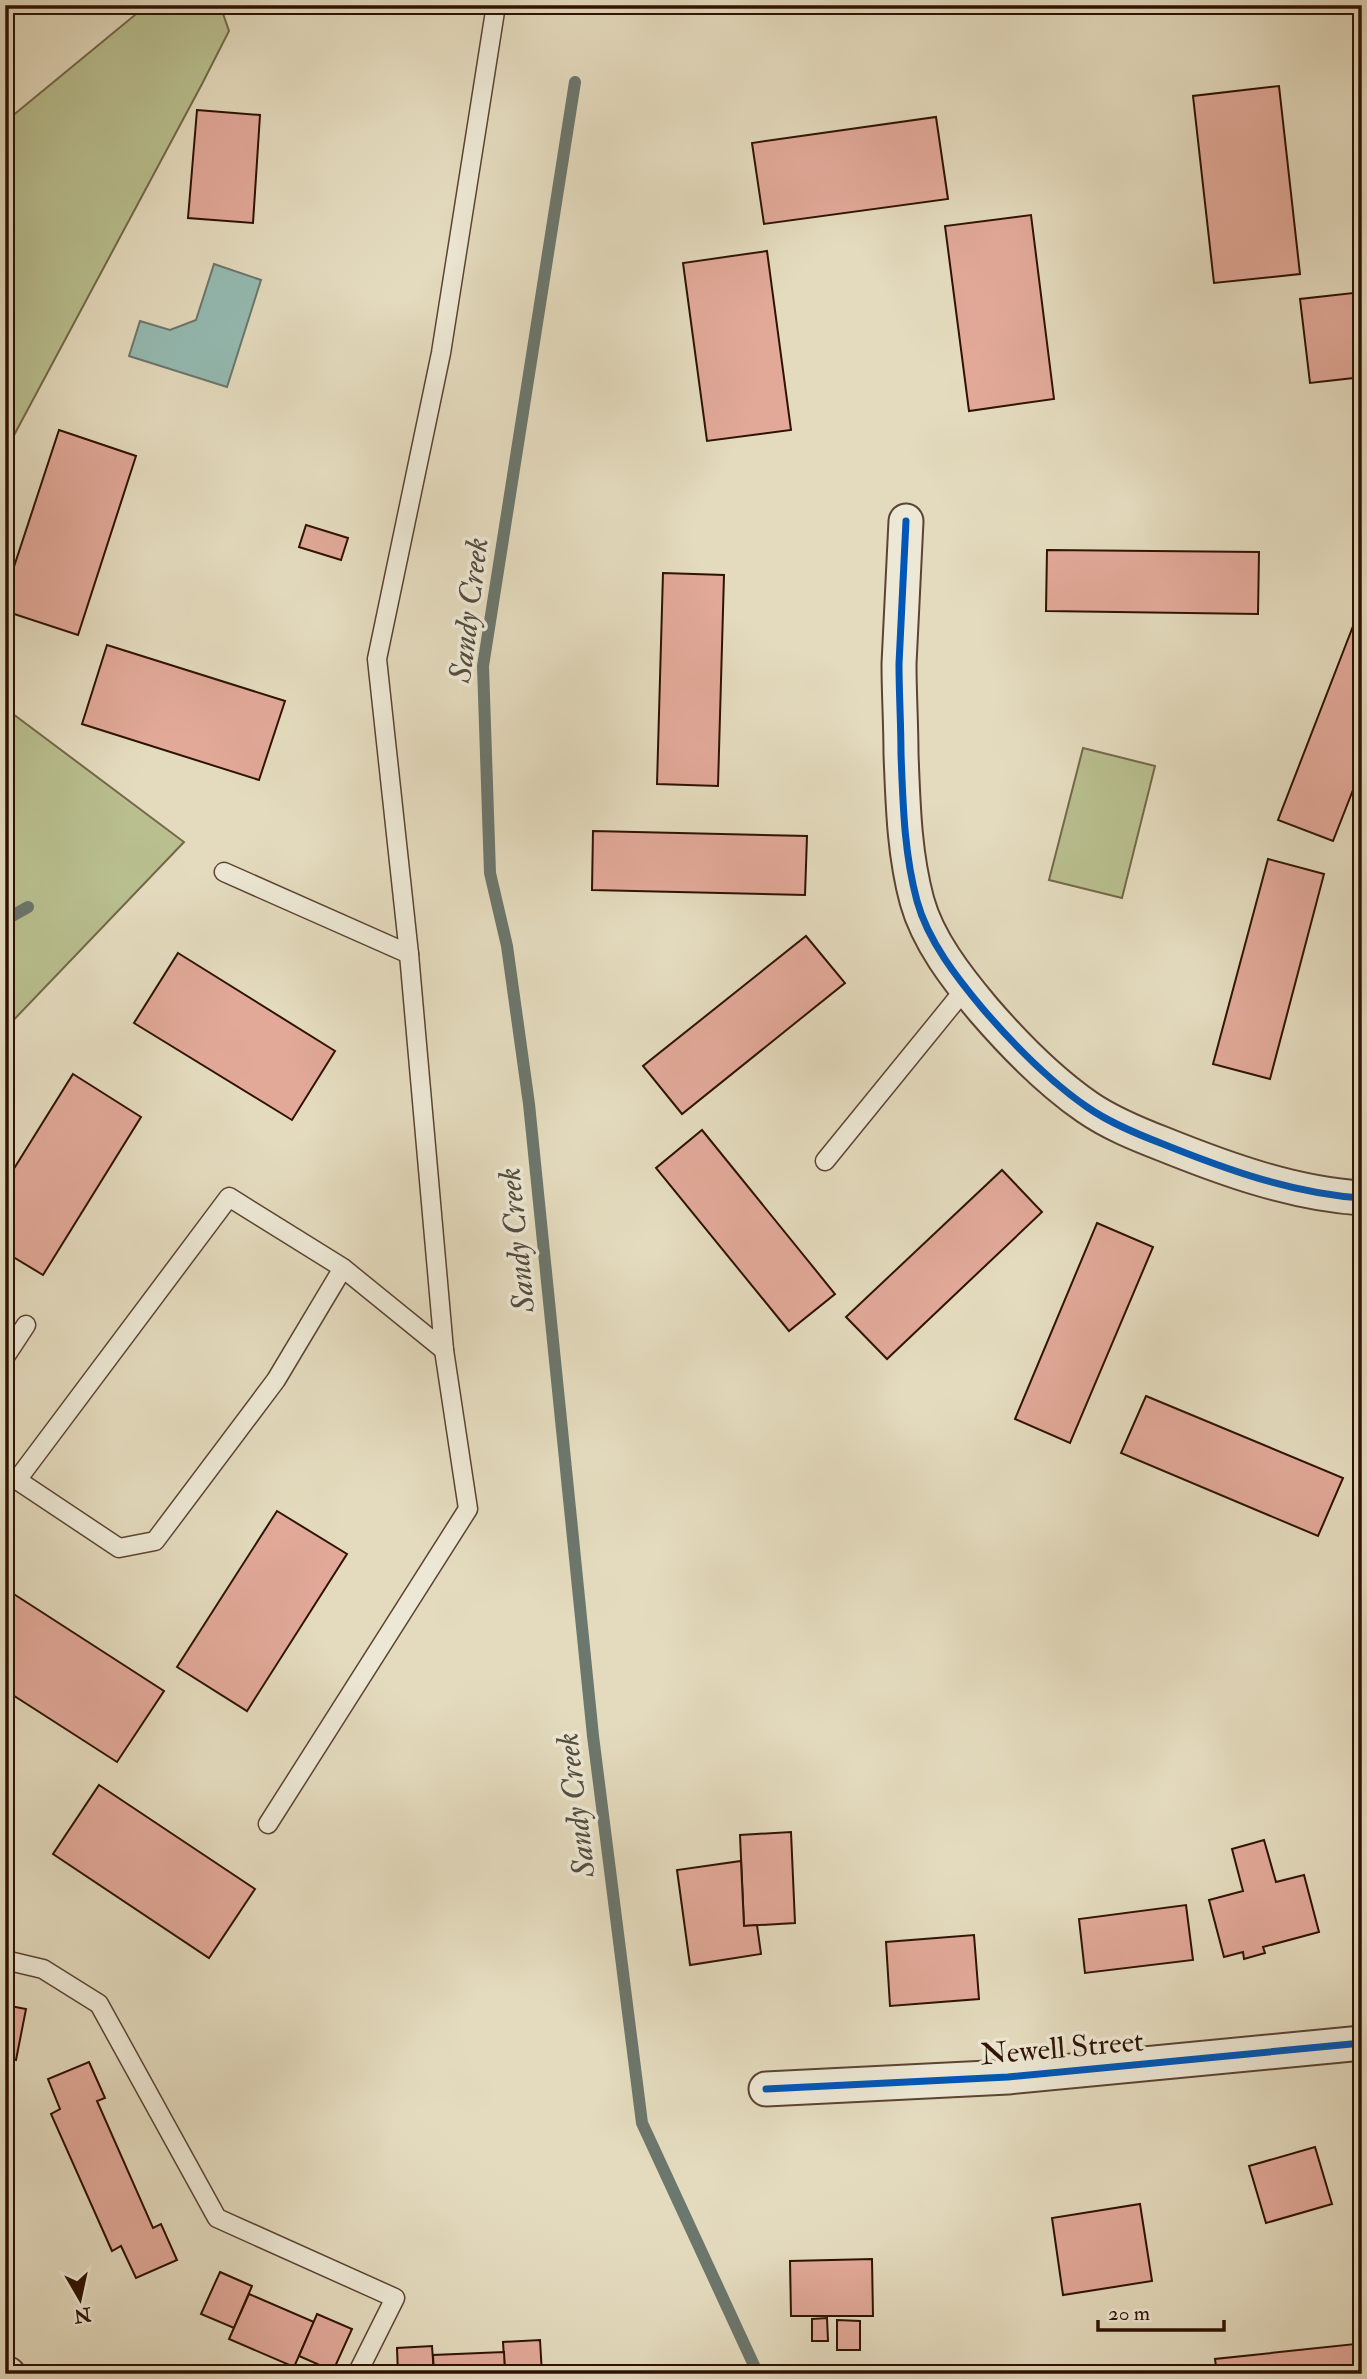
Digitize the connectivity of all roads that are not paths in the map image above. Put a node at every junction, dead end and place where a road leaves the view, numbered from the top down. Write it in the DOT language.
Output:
graph roads {
  1 [pos="502,6"];
  2 [pos="906,521"];
  3 [pos="224,872"];
  4 [pos="409,954"];
  5 [pos="965,989"];
  6 [pos="825,1161"];
  7 [pos="1362,1198"];
  8 [pos="342,1268"];
  9 [pos="26,1325"];
  10 [pos="444,1350"];
  11 [pos="5,1357"];
  12 [pos="11,1476"];
  13 [pos="268,1824"];
  14 [pos="5,1960"];
  15 [pos="1362,2043"];
  16 [pos="766,2088"];
  17 [pos="357,2374"];
  1 -- 4 [label="lane"];
  2 -- 5 [label="street"];
  3 -- 4 [label="lane"];
  4 -- 10 [label="lane"];
  5 -- 6 [label="lane"];
  5 -- 7 [label="street"];
  8 -- 10 [label="lane"];
  8 -- 12 [label="lane"];
  8 -- 12 [label="lane"];
  9 -- 11 [label="lane"];
  10 -- 13 [label="lane"];
  14 -- 17 [label="lane"];
  15 -- 16 [label="street, Newell Street"];
}
